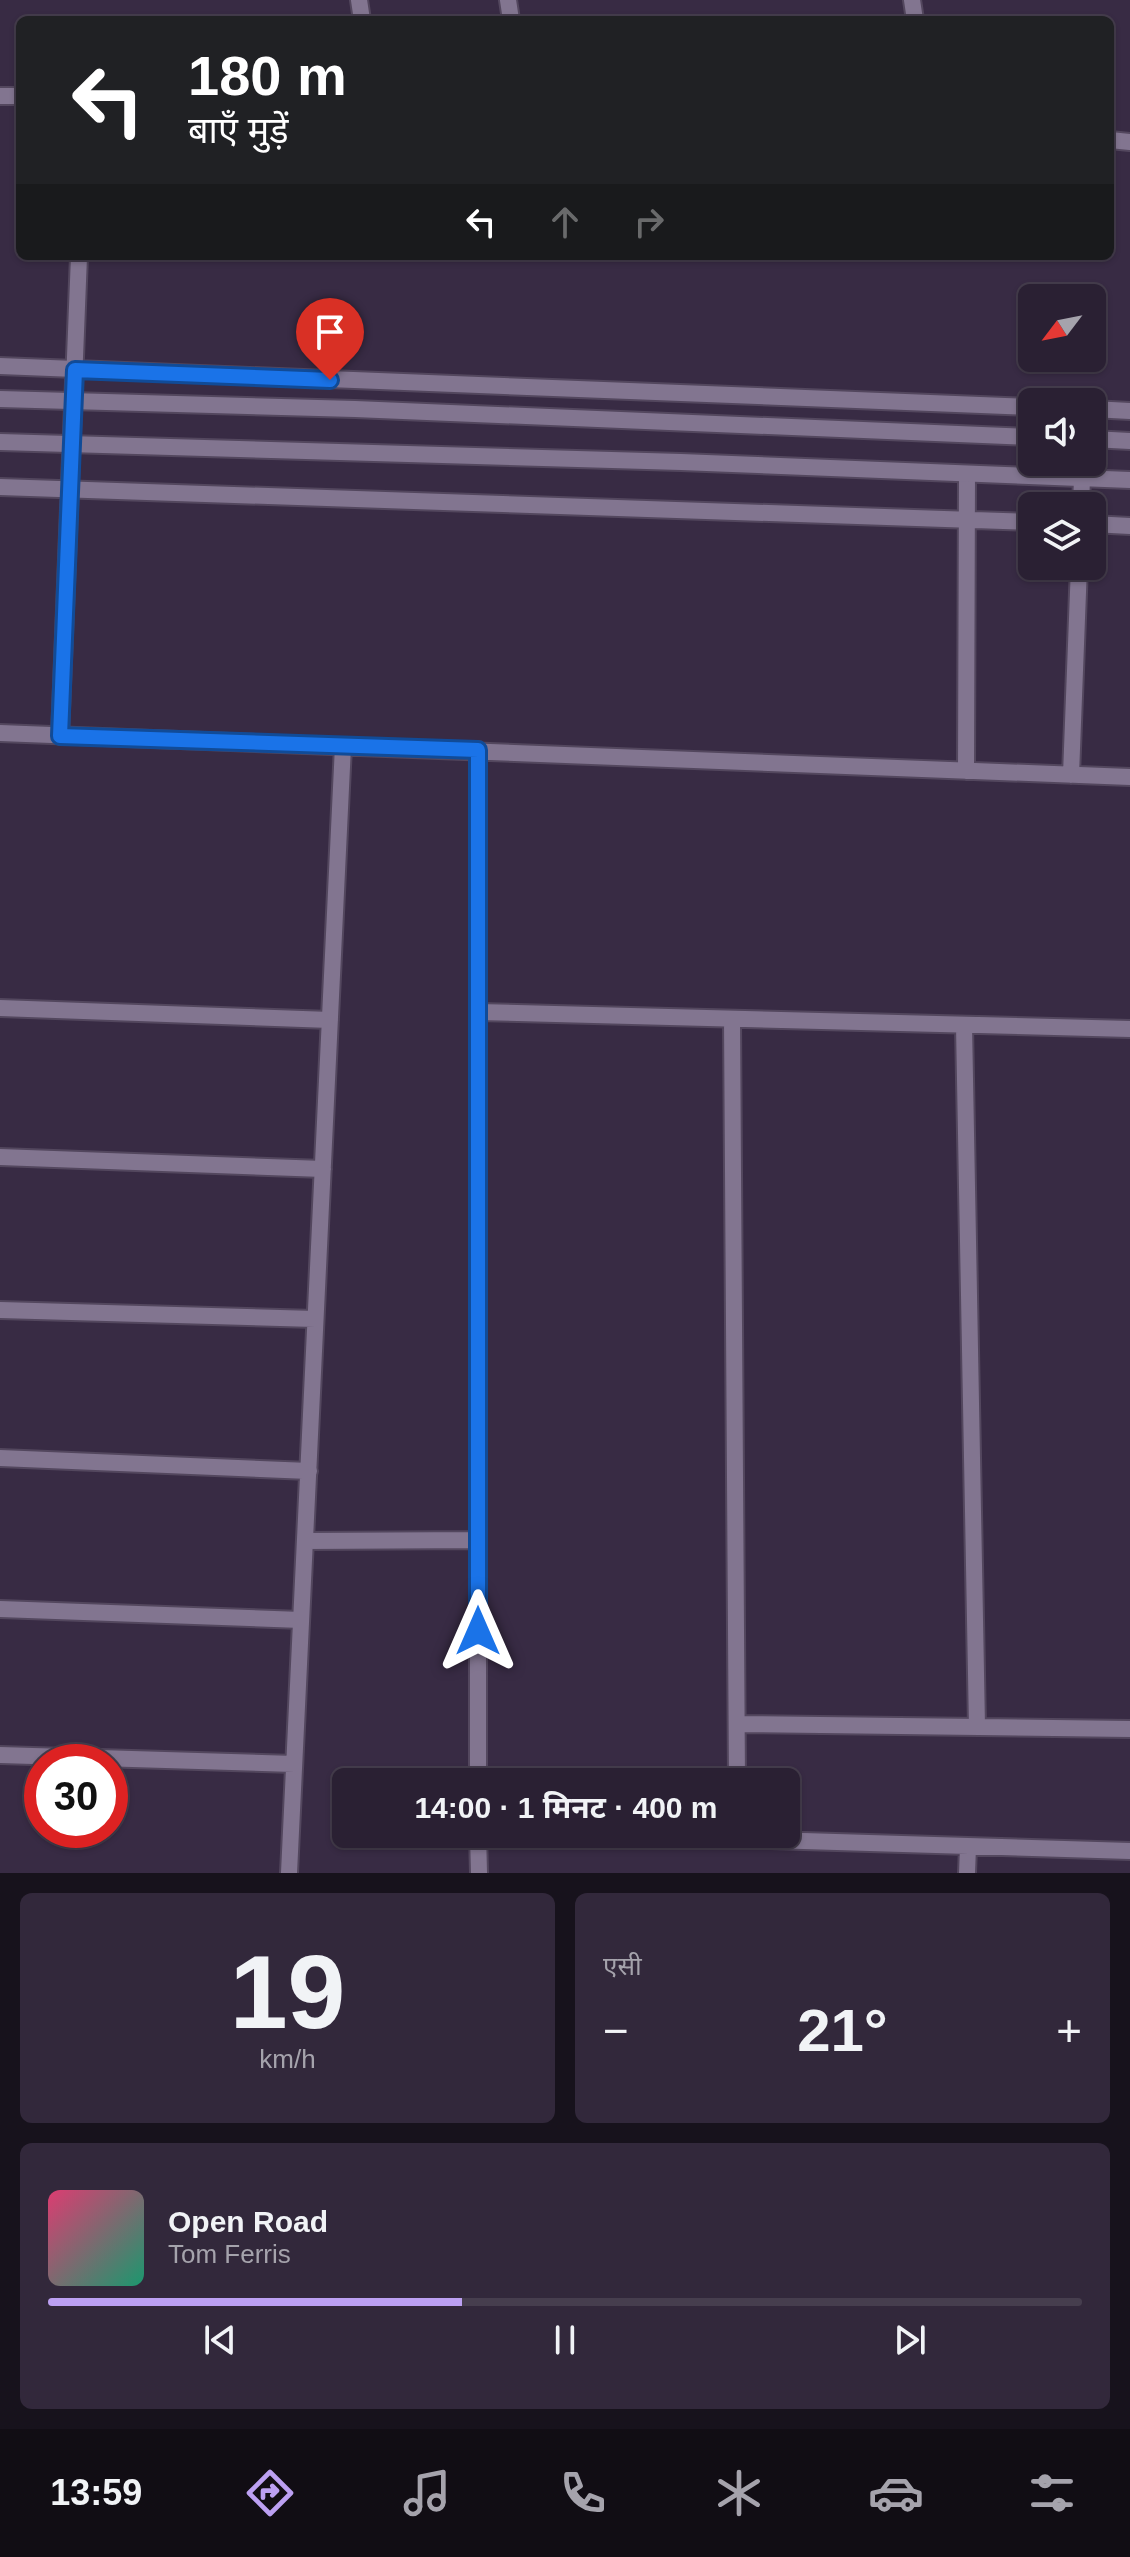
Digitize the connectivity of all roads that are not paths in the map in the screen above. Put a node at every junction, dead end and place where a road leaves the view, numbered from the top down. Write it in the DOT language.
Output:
graph roads {
  1 [pos="79,260"];
  2 [pos="0,366"];
  3 [pos="75,370"];
  4 [pos="0,399"];
  5 [pos="73,400"];
  6 [pos="1018,406"];
  7 [pos="1106,410"];
  8 [pos="1130,411"];
  9 [pos="1018,436"];
  10 [pos="1106,440"];
  11 [pos="1130,441"];
  12 [pos="0,442"];
  13 [pos="72,444"];
  14 [pos="967,474"];
  15 [pos="1082,478"];
  16 [pos="1130,480"];
  17 [pos="0,487"];
  18 [pos="70,489"];
  19 [pos="1082,492"];
  20 [pos="967,519"];
  21 [pos="1018,521"];
  22 [pos="1106,525"];
  23 [pos="1130,526"];
  24 [pos="1078,580"];
  25 [pos="0,733"];
  26 [pos="60,736"];
  27 [pos="343,746"];
  28 [pos="478,750"];
  29 [pos="966,771"];
  30 [pos="1071,775"];
  31 [pos="1130,777"];
  32 [pos="0,1008"];
  33 [pos="478,1012"];
  34 [pos="732,1019"];
  35 [pos="330,1020"];
  36 [pos="964,1025"];
  37 [pos="1130,1029"];
  38 [pos="0,1157"];
  39 [pos="323,1169"];
  40 [pos="0,1310"];
  41 [pos="315,1319"];
  42 [pos="0,1458"];
  43 [pos="309,1471"];
  44 [pos="478,1540"];
  45 [pos="305,1541"];
  46 [pos="0,1609"];
  47 [pos="301,1620"];
  48 [pos="737,1724"];
  49 [pos="977,1727"];
  50 [pos="1130,1729"];
  51 [pos="0,1755"];
  52 [pos="294,1764"];
  53 [pos="478,1768"];
  54 [pos="737,1768"];
  55 [pos="800,1840"];
  56 [pos="968,1847"];
  57 [pos="478,1848"];
  58 [pos="1130,1851"];
  59 [pos="289,1873"];
  60 [pos="479,1873"];
  61 [pos="967,1873"];
  1 -- 3 [label="street"];
  2 -- 3 [label="street"];
  3 -- 5 [label="street"];
  3 -- 6 [label="street"];
  4 -- 5 [label="street"];
  5 -- 9 [label="street"];
  5 -- 13 [label="street"];
  7 -- 8 [label="street"];
  10 -- 11 [label="street"];
  12 -- 13 [label="street"];
  13 -- 14 [label="street"];
  13 -- 18 [label="street"];
  14 -- 15 [label="street"];
  14 -- 20 [label="street"];
  15 -- 16 [label="street"];
  15 -- 19 [label="street"];
  17 -- 18 [label="street"];
  18 -- 20 [label="street"];
  18 -- 26 [label="street"];
  20 -- 21 [label="street"];
  20 -- 29 [label="street"];
  22 -- 23 [label="street"];
  24 -- 30 [label="street"];
  25 -- 26 [label="street"];
  26 -- 27 [label="street"];
  27 -- 28 [label="street"];
  27 -- 35 [label="street"];
  28 -- 29 [label="street"];
  28 -- 33 [label="street"];
  29 -- 30 [label="street"];
  30 -- 31 [label="street"];
  32 -- 35 [label="street"];
  33 -- 34 [label="street"];
  33 -- 44 [label="street"];
  34 -- 36 [label="street"];
  34 -- 48 [label="street"];
  35 -- 39 [label="street"];
  36 -- 37 [label="street"];
  36 -- 49 [label="street"];
  38 -- 39 [label="street"];
  39 -- 41 [label="street"];
  40 -- 41 [label="street"];
  41 -- 43 [label="street"];
  42 -- 43 [label="street"];
  43 -- 45 [label="street"];
  44 -- 45 [label="street"];
  44 -- 53 [label="street"];
  45 -- 47 [label="street"];
  46 -- 47 [label="street"];
  47 -- 52 [label="street"];
  48 -- 49 [label="street"];
  48 -- 54 [label="street"];
  49 -- 50 [label="street"];
  51 -- 52 [label="street"];
  52 -- 59 [label="street"];
  55 -- 56 [label="street"];
  56 -- 58 [label="street"];
  56 -- 61 [label="street"];
  57 -- 60 [label="street"];
}
